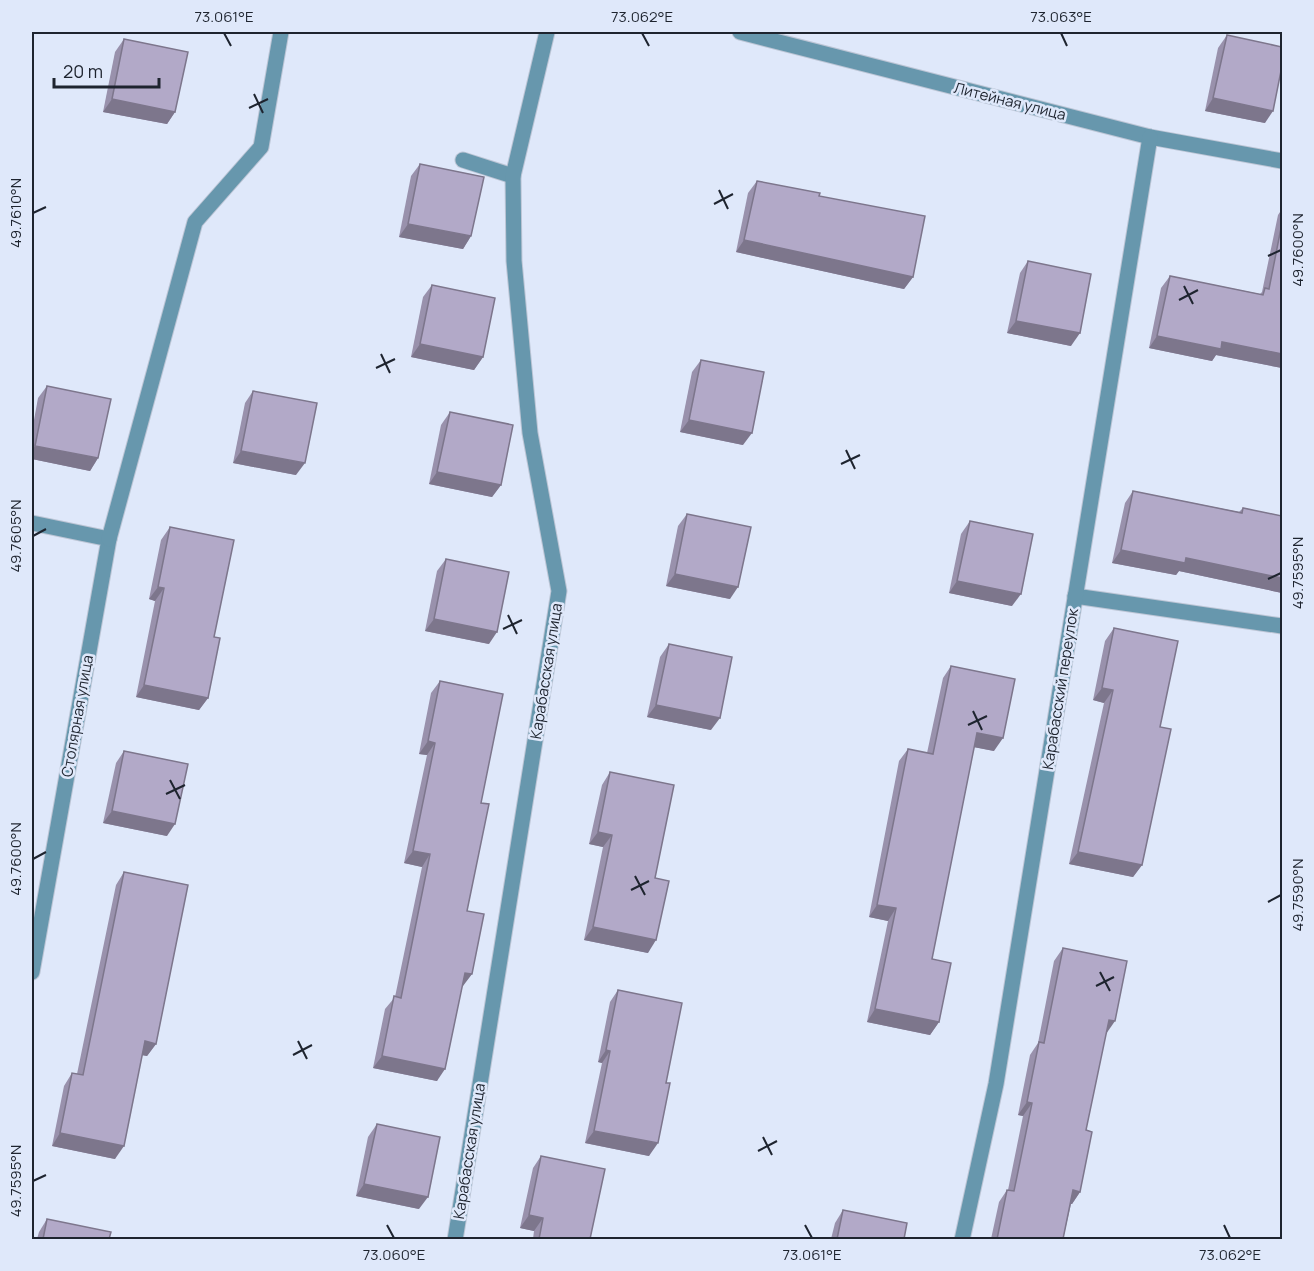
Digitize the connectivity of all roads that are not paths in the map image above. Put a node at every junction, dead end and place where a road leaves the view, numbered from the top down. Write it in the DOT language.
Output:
graph roads {
  1 [pos="281,32"];
  2 [pos="547,32"];
  3 [pos="740,32"];
  4 [pos="1150,137"];
  5 [pos="463,160"];
  6 [pos="1282,161"];
  7 [pos="513,176"];
  8 [pos="32,523"];
  9 [pos="109,539"];
  10 [pos="1075,596"];
  11 [pos="1282,626"];
  12 [pos="32,972"];
  13 [pos="455,1239"];
  14 [pos="962,1239"];
  1 -- 9 [label="street, Столярная улица"];
  2 -- 7 [label="street, Карабасская улица"];
  3 -- 4 [label="street, Литейная улица"];
  4 -- 6 [label="street, Литейная улица"];
  4 -- 10 [label="street, Карабасский переулок"];
  5 -- 7 [label="street"];
  7 -- 13 [label="street, Карабасская улица"];
  8 -- 9 [label="street"];
  9 -- 12 [label="street, Столярная улица"];
  10 -- 11 [label="street"];
  10 -- 14 [label="street, Карабасский переулок"];
}
